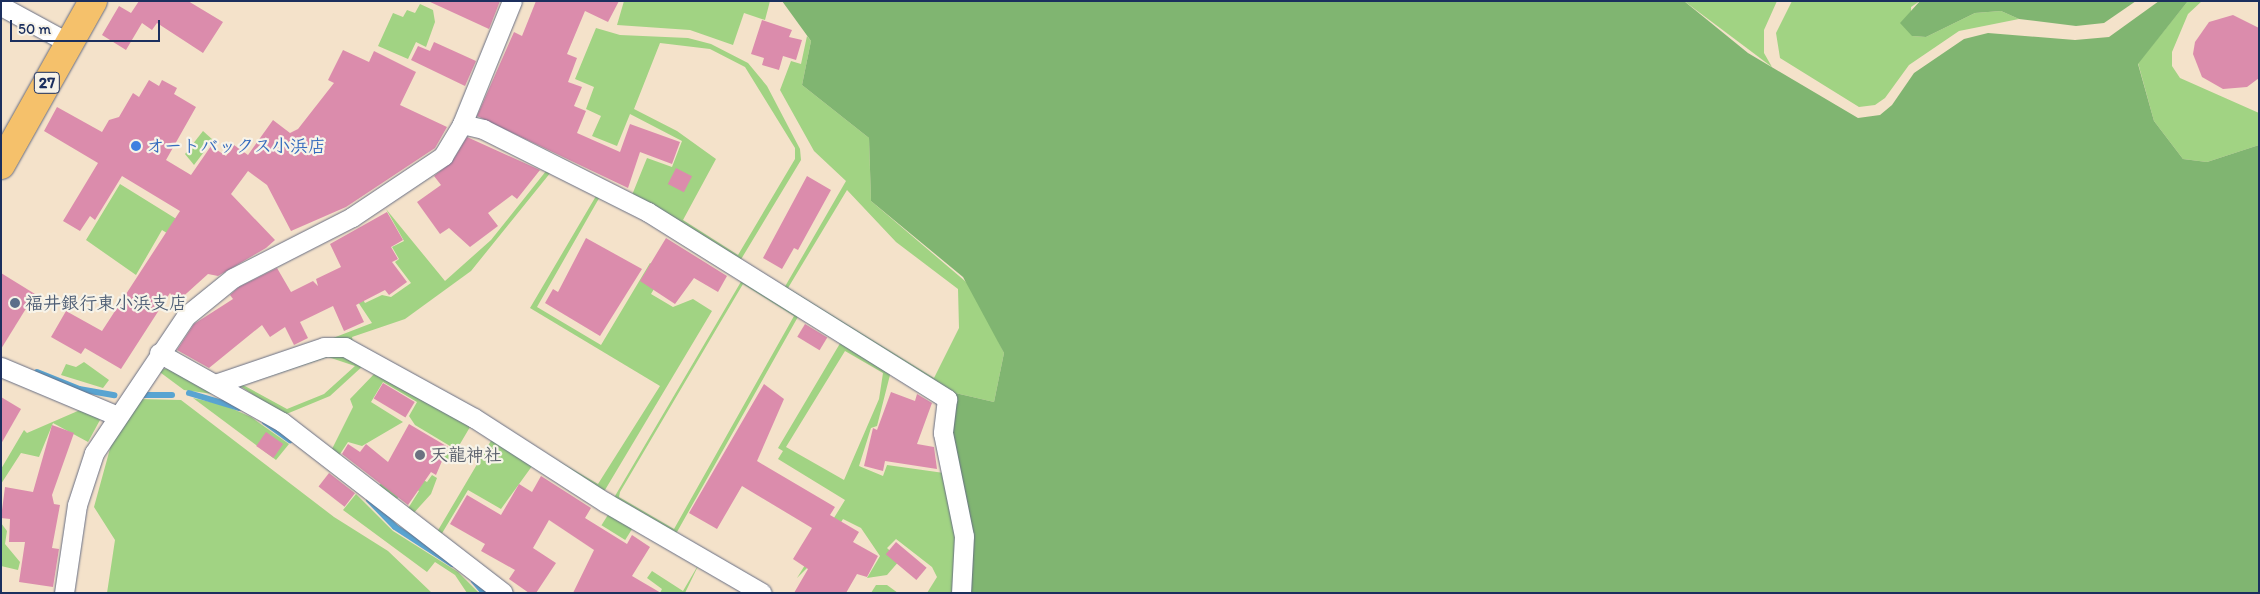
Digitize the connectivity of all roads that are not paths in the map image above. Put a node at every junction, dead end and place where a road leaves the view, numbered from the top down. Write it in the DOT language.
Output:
graph roads {
  1 [pos="92,1"];
  2 [pos="512,1"];
  3 [pos="1,6"];
  4 [pos="69,43"];
  5 [pos="462,124"];
  6 [pos="1,165"];
  7 [pos="159,353"];
  8 [pos="1,367"];
  9 [pos="218,382"];
  10 [pos="115,415"];
  11 [pos="64,593"];
  12 [pos="503,593"];
  13 [pos="762,593"];
  14 [pos="961,593"];
  1 -- 4 [label="highway, 27"];
  2 -- 5 [label="street"];
  3 -- 4 [label="street"];
  4 -- 6 [label="highway, 27"];
  5 -- 7 [label="street"];
  5 -- 14 [label="street"];
  7 -- 9 [label="street"];
  7 -- 10 [label="street"];
  8 -- 10 [label="street"];
  9 -- 12 [label="street"];
  9 -- 13 [label="street"];
  10 -- 11 [label="street"];
}
